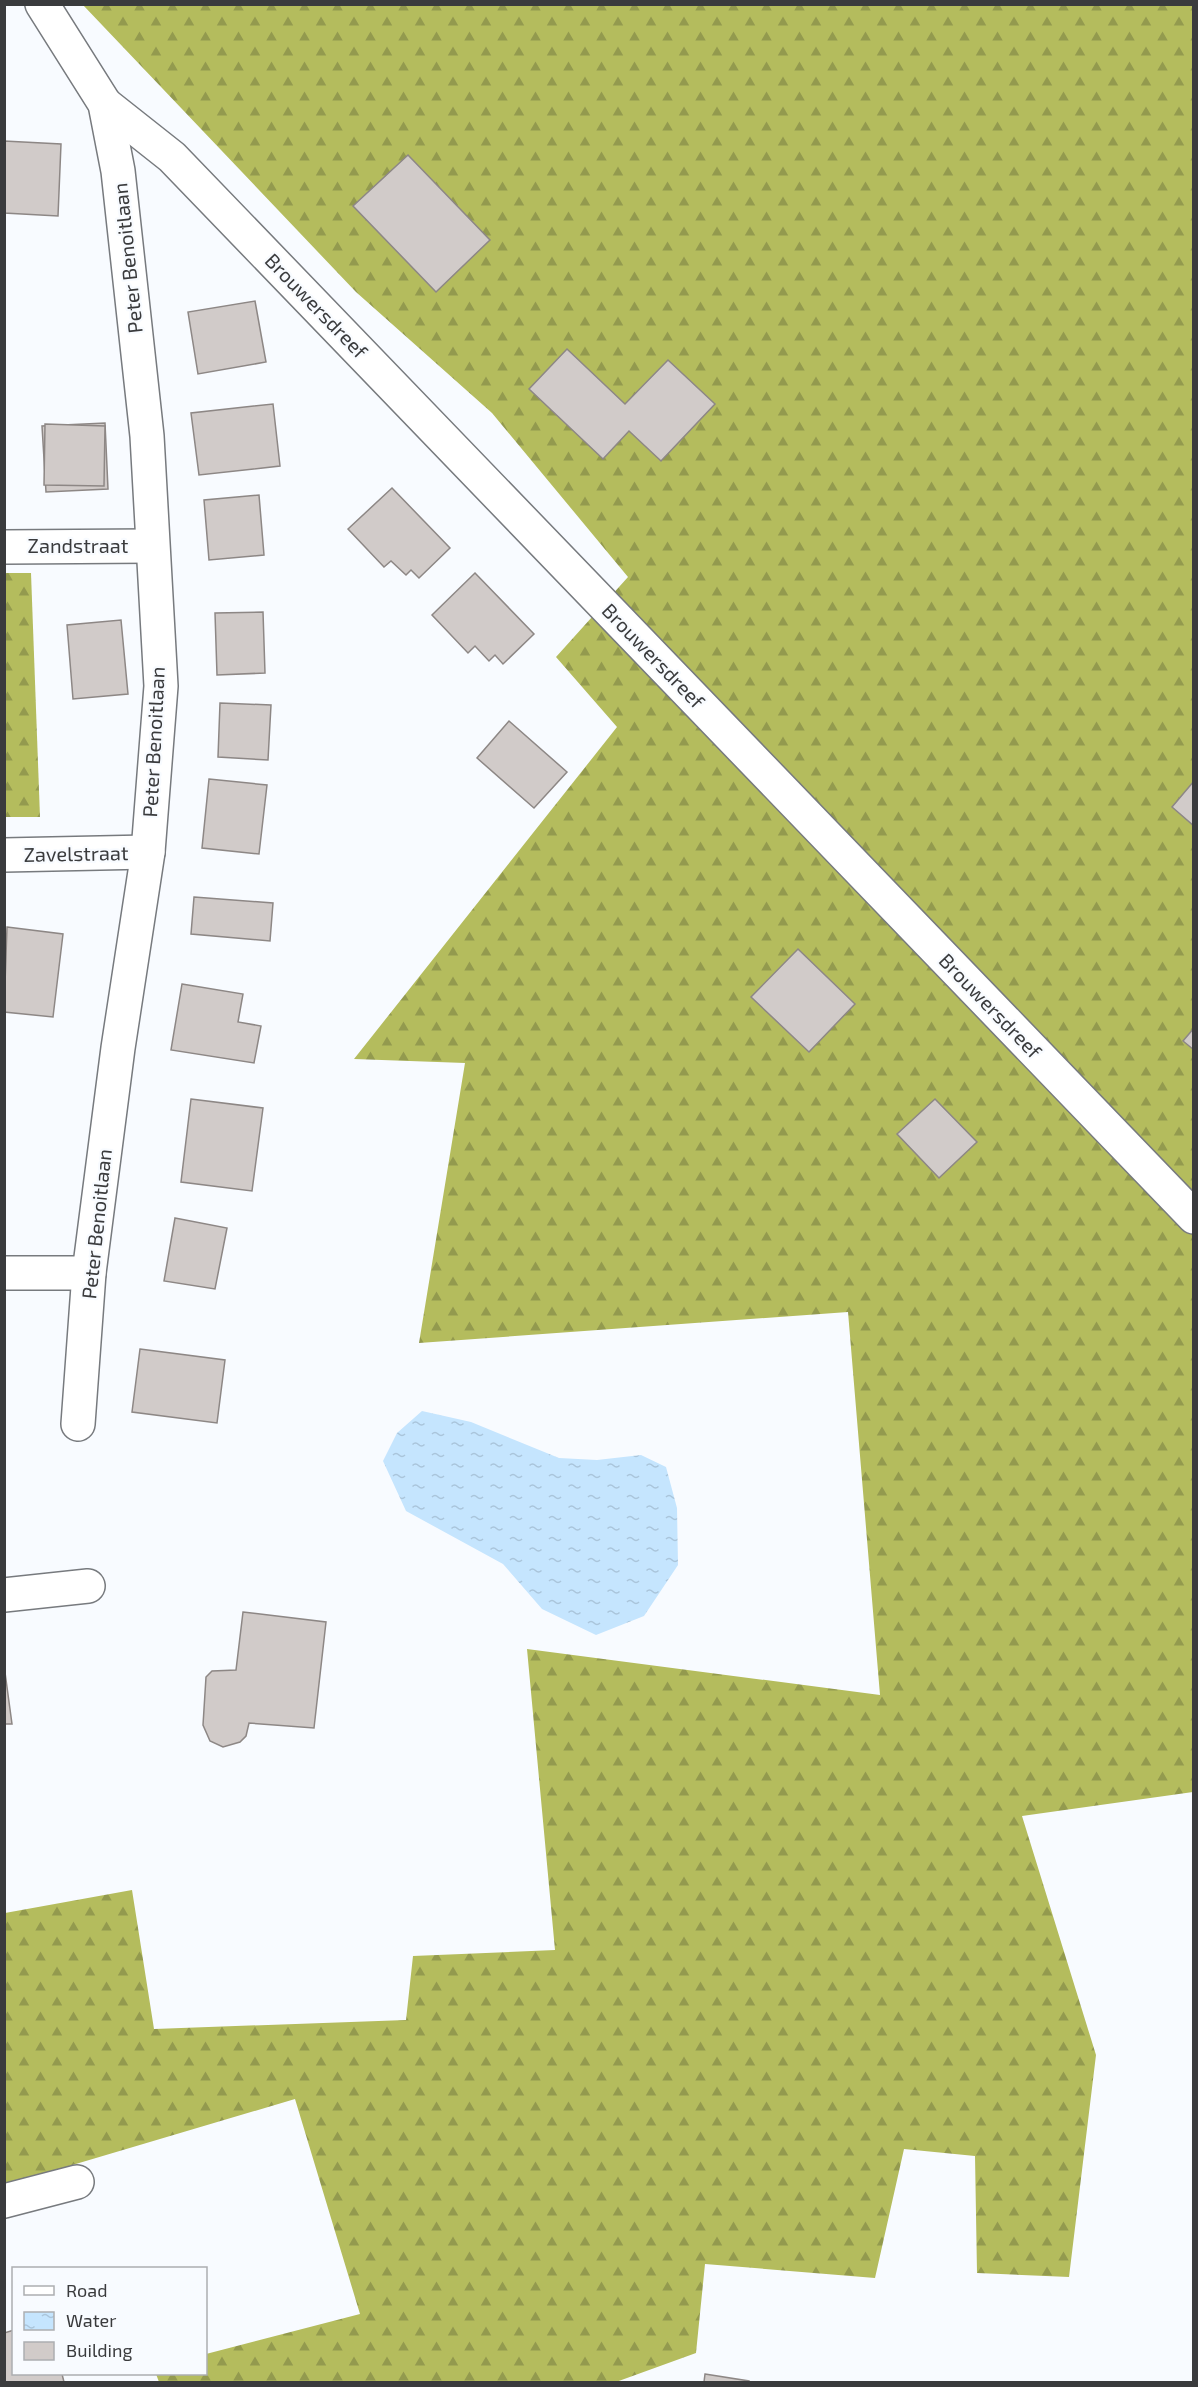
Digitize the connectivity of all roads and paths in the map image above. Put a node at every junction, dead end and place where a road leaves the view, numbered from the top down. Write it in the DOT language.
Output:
graph roads {
  1 [pos="42,4"];
  2 [pos="105,104"];
  3 [pos="151,546"];
  4 [pos="4,547"];
  5 [pos="148,852"];
  6 [pos="4,855"];
  7 [pos="1194,1217"];
  8 [pos="4,1273"];
  9 [pos="89,1273"];
  10 [pos="78,1424"];
  11 [pos="88,1586"];
  12 [pos="4,1595"];
  13 [pos="77,2182"];
  14 [pos="4,2201"];
  1 -- 2 [label="street, Peter Benoitlaan"];
  2 -- 3 [label="street, Peter Benoitlaan"];
  2 -- 7 [label="street, Brouwersdreef"];
  3 -- 4 [label="street, Zandstraat"];
  3 -- 5 [label="street, Peter Benoitlaan"];
  5 -- 6 [label="street, Zavelstraat"];
  5 -- 9 [label="street, Peter Benoitlaan"];
  8 -- 9 [label="street"];
  9 -- 10 [label="street, Peter Benoitlaan"];
  11 -- 12 [label="street"];
  13 -- 14 [label="street"];
}
